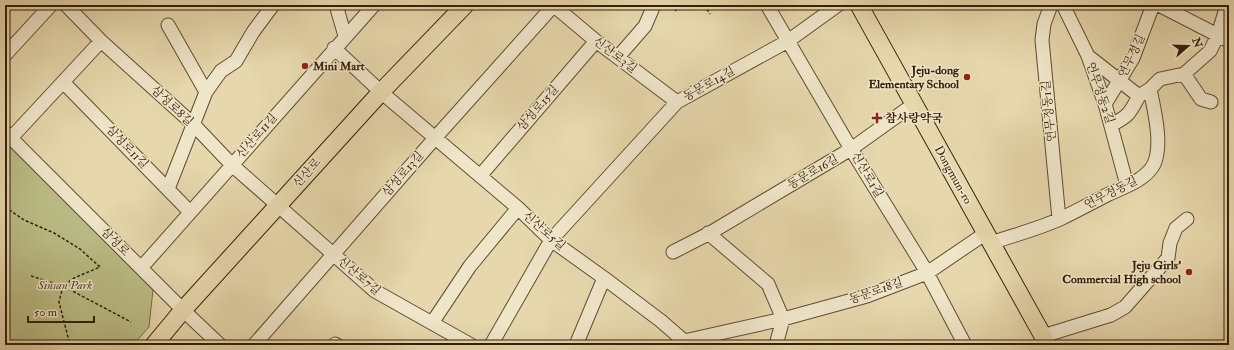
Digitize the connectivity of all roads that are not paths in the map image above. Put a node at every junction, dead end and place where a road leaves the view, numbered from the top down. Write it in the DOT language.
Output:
graph roads {
  1 [pos="51,5"];
  2 [pos="66,5"];
  3 [pos="273,5"];
  4 [pos="336,5"];
  5 [pos="374,5"];
  6 [pos="464,5"];
  7 [pos="554,5"];
  8 [pos="654,5"];
  9 [pos="767,5"];
  10 [pos="838,5"];
  11 [pos="858,5"];
  12 [pos="1052,5"];
  13 [pos="1063,5"];
  14 [pos="1154,5"];
  15 [pos="1159,5"];
  16 [pos="1228,5"];
  17 [pos="168,25"];
  18 [pos="345,36"];
  19 [pos="1224,38"];
  20 [pos="101,40"];
  21 [pos="596,41"];
  22 [pos="788,41"];
  23 [pos="334,48"];
  24 [pos="5,55"];
  25 [pos="1088,56"];
  26 [pos="618,57"];
  27 [pos="1184,74"];
  28 [pos="63,82"];
  29 [pos="1119,82"];
  30 [pos="1150,88"];
  31 [pos="206,92"];
  32 [pos="381,92"];
  33 [pos="1139,96"];
  34 [pos="677,102"];
  35 [pos="1211,102"];
  36 [pos="914,104"];
  37 [pos="1105,104"];
  38 [pos="193,124"];
  39 [pos="1111,125"];
  40 [pos="8,135"];
  41 [pos="435,138"];
  42 [pos="852,149"];
  43 [pos="232,165"];
  44 [pos="480,176"];
  45 [pos="1127,185"];
  46 [pos="168,189"];
  47 [pos="278,205"];
  48 [pos="518,208"];
  49 [pos="190,212"];
  50 [pos="1060,219"];
  51 [pos="1187,219"];
  52 [pos="708,233"];
  53 [pos="988,238"];
  54 [pos="551,240"];
  55 [pos="673,252"];
  56 [pos="333,254"];
  57 [pos="141,268"];
  58 [pos="927,273"];
  59 [pos="604,278"];
  60 [pos="183,310"];
  61 [pos="782,319"];
  62 [pos="432,323"];
  63 [pos="1046,341"];
  64 [pos="154,345"];
  65 [pos="220,345"];
  66 [pos="254,345"];
  67 [pos="471,345"];
  68 [pos="491,345"];
  69 [pos="576,345"];
  70 [pos="776,345"];
  71 [pos="965,345"];
  1 -- 24 [label="street"];
  2 -- 20 [label="street, 삼성로8길"];
  3 -- 31 [label="street"];
  4 -- 18 [label="street"];
  5 -- 18 [label="street, 신산로11길"];
  6 -- 32 [label="main road, 신산로"];
  7 -- 21 [label="street, 신산로3길"];
  7 -- 41 [label="street, 삼성로13길"];
  8 -- 26 [label="street"];
  9 -- 22 [label="street, 신산로1길"];
  10 -- 22 [label="street, 동문로14길"];
  11 -- 36 [label="main road, Dongmun-ro"];
  12 -- 50 [label="street, 연무정동1길"];
  13 -- 25 [label="street, 연무정동2길"];
  14 -- 29 [label="street, 연무정길"];
  15 -- 19 [label="street"];
  16 -- 19 [label="street"];
  17 -- 31 [label="street"];
  18 -- 23 [label="street, 신산로11길"];
  19 -- 27 [label="street"];
  20 -- 28 [label="street, 삼성로"];
  20 -- 38 [label="street, 삼성로8길"];
  21 -- 26 [label="street, 신산로3길"];
  21 -- 44 [label="street, 삼성로15길"];
  22 -- 34 [label="street, 동문로14길"];
  22 -- 42 [label="street, 신산로1길"];
  23 -- 32 [label="street, 신산로5길"];
  23 -- 43 [label="street, 신산로11길"];
  25 -- 29 [label="street"];
  25 -- 37 [label="street, 연무정동2길"];
  26 -- 34 [label="street, 신산로3길"];
  27 -- 30 [label="street"];
  27 -- 35 [label="street"];
  28 -- 40 [label="street, 삼성로"];
  28 -- 46 [label="street, 삼성로11길"];
  29 -- 33 [label="street"];
  29 -- 37 [label="street, 연무정길"];
  30 -- 33 [label="street"];
  30 -- 45 [label="street, 연무정동길"];
  31 -- 38 [label="street"];
  32 -- 41 [label="street, 신산로5길"];
  32 -- 47 [label="main road, 신산로"];
  33 -- 39 [label="street"];
  34 -- 54 [label="street, 동문로14길"];
  36 -- 42 [label="street, 동문로16길"];
  36 -- 53 [label="main road, Dongmun-ro"];
  37 -- 39 [label="street, 연무정동2길"];
  38 -- 43 [label="street, 삼성로8길"];
  38 -- 46 [label="street"];
  39 -- 45 [label="street, 연무정동2길"];
  40 -- 57 [label="street, 삼성로"];
  41 -- 44 [label="street, 신산로5길"];
  41 -- 56 [label="street, 삼성로13길"];
  42 -- 52 [label="street, 동문로16길"];
  42 -- 58 [label="street, 신산로1길"];
  43 -- 47 [label="street, 삼성로8길"];
  43 -- 49 [label="street, 신산로11길"];
  44 -- 48 [label="street, 신산로5길"];
  45 -- 50 [label="street, 연무정동길"];
  46 -- 49 [label="street, 삼성로11길"];
  47 -- 56 [label="street, 신산로7길"];
  47 -- 60 [label="main road, 신산로"];
  48 -- 54 [label="street, 신산로5길"];
  48 -- 62 [label="street"];
  49 -- 57 [label="street, 신산로11길"];
  50 -- 53 [label="street, 연무정동길"];
  51 -- 63 [label="street"];
  52 -- 55 [label="street, 동문로16길"];
  52 -- 61 [label="street"];
  53 -- 58 [label="street, 동문로18길"];
  53 -- 63 [label="main road, Dongmun-ro"];
  54 -- 59 [label="street, 신산로5길"];
  54 -- 68 [label="street, 동문로14길"];
  56 -- 62 [label="street, 신산로7길"];
  56 -- 66 [label="street, 삼성로13길"];
  57 -- 60 [label="street, 삼성로"];
  58 -- 61 [label="street, 동문로18길"];
  58 -- 71 [label="street, 신산로1길"];
  59 -- 61 [label="street, 신산로5길"];
  59 -- 69 [label="street"];
  60 -- 64 [label="main road, 신산로"];
  60 -- 65 [label="street, 삼성로"];
  61 -- 70 [label="street"];
  62 -- 67 [label="street, 신산로7길"];
}
